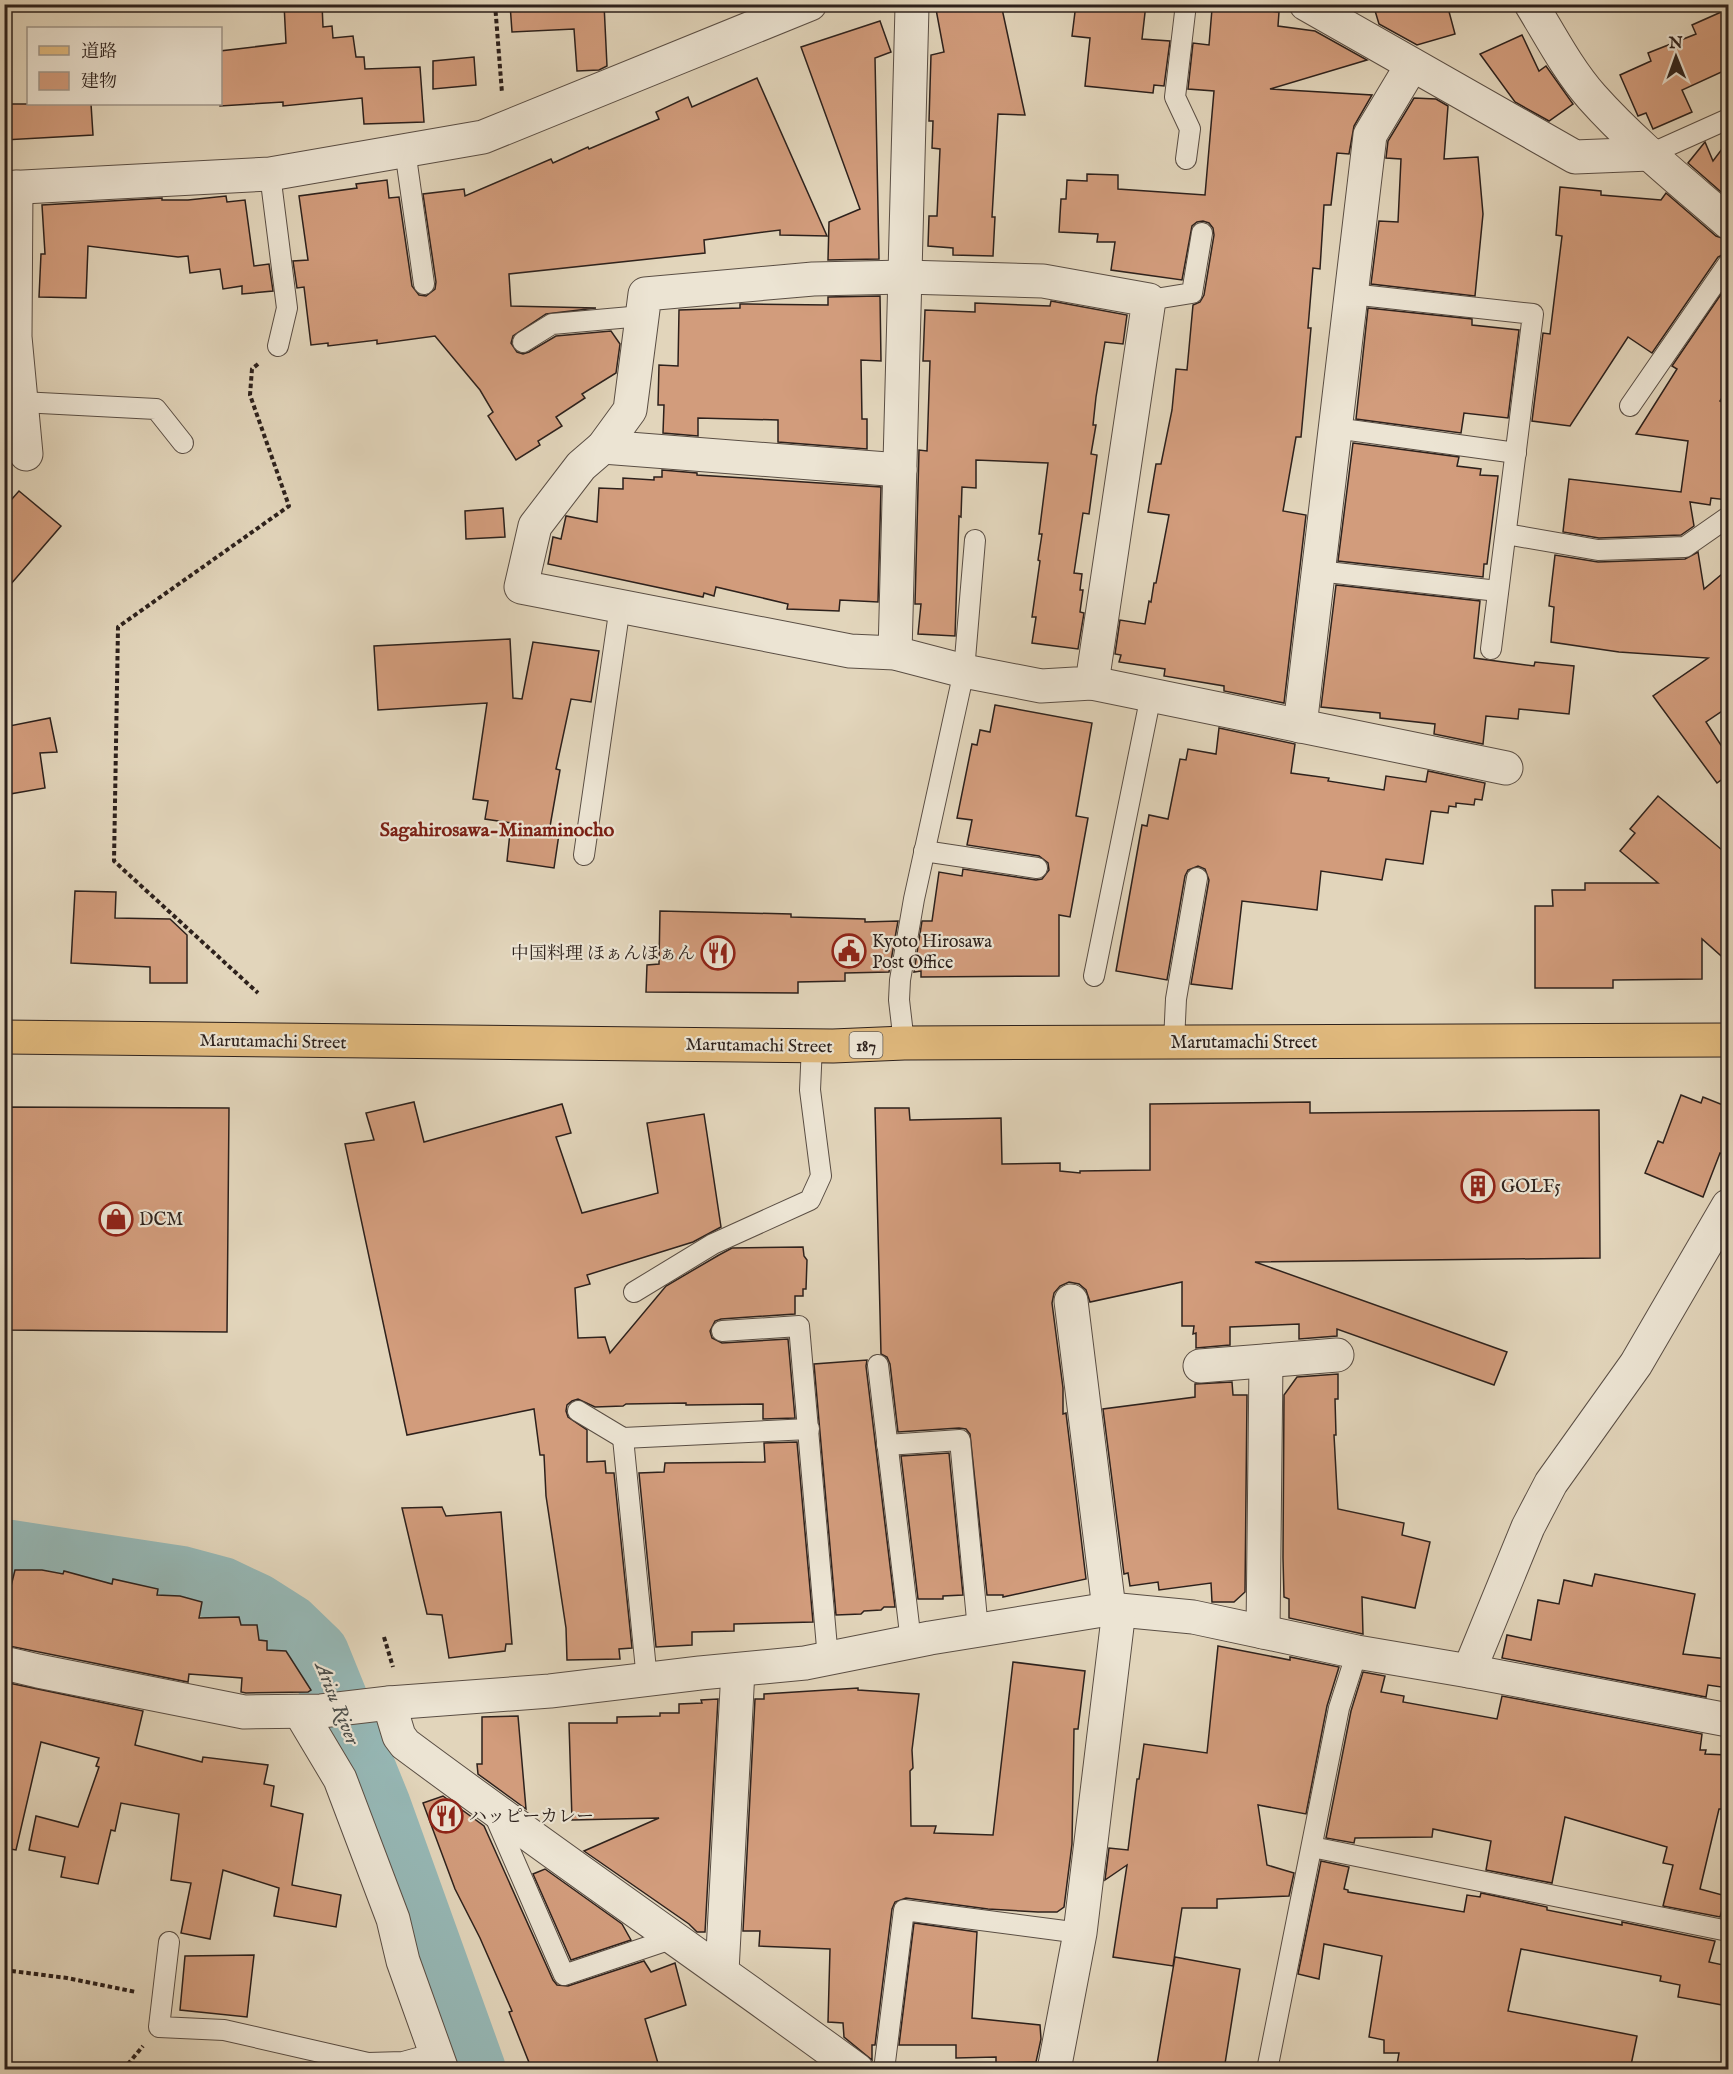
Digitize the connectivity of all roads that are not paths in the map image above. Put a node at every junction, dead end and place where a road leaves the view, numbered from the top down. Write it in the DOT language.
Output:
graph roads {
  1 [pos="810,4"];
  2 [pos="1186,4"];
  3 [pos="1306,4"];
  4 [pos="1531,4"];
  5 [pos="912,6"];
  6 [pos="1412,64"];
  7 [pos="1728,119"];
  8 [pos="405,150"];
  9 [pos="1650,154"];
  10 [pos="1186,159"];
  11 [pos="270,174"];
  12 [pos="10,188"];
  13 [pos="1728,222"];
  14 [pos="1202,233"];
  15 [pos="1728,264"];
  16 [pos="905,277"];
  17 [pos="424,284"];
  18 [pos="1352,294"];
  19 [pos="1149,300"];
  20 [pos="642,316"];
  21 [pos="10,337"];
  22 [pos="523,342"];
  23 [pos="278,346"];
  24 [pos="21,402"];
  25 [pos="1630,406"];
  26 [pos="1335,428"];
  27 [pos="183,443"];
  28 [pos="603,447"];
  29 [pos="1516,453"];
  30 [pos="26,454"];
  31 [pos="900,470"];
  32 [pos="1728,517"];
  33 [pos="1506,534"];
  34 [pos="975,540"];
  35 [pos="1318,572"];
  36 [pos="1498,591"];
  37 [pos="620,606"];
  38 [pos="1491,649"];
  39 [pos="895,653"];
  40 [pos="964,671"];
  41 [pos="1092,683"];
  42 [pos="1151,695"];
  43 [pos="1300,726"];
  44 [pos="1506,768"];
  45 [pos="924,851"];
  46 [pos="584,855"];
  47 [pos="1037,868"];
  48 [pos="1197,878"];
  49 [pos="1094,976"];
  50 [pos="4,1037"];
  51 [pos="1728,1040"];
  52 [pos="1174,1042"];
  53 [pos="904,1043"];
  54 [pos="812,1045"];
  55 [pos="1728,1206"];
  56 [pos="634,1292"];
  57 [pos="1071,1301"];
  58 [pos="722,1331"];
  59 [pos="1337,1355"];
  60 [pos="1266,1361"];
  61 [pos="878,1365"];
  62 [pos="1200,1366"];
  63 [pos="578,1411"];
  64 [pos="808,1430"];
  65 [pos="623,1438"];
  66 [pos="887,1445"];
  67 [pos="1114,1610"];
  68 [pos="978,1630"];
  69 [pos="1263,1632"];
  70 [pos="911,1642"];
  71 [pos="1357,1652"];
  72 [pos="828,1659"];
  73 [pos="4,1663"];
  74 [pos="738,1670"];
  75 [pos="1469,1671"];
  76 [pos="647,1680"];
  77 [pos="380,1705"];
  78 [pos="310,1712"];
  79 [pos="1728,1720"];
  80 [pos="492,1809"];
  81 [pos="1312,1847"];
  82 [pos="1728,1931"];
  83 [pos="1080,1933"];
  84 [pos="674,1938"];
  85 [pos="169,1942"];
  86 [pos="722,1971"];
  87 [pos="439,2062"];
  88 [pos="880,2069"];
  89 [pos="1054,2070"];
  90 [pos="1267,2070"];
  1 -- 8 [label="street"];
  2 -- 10 [label="lane"];
  3 -- 6 [label="street"];
  4 -- 9 [label="street"];
  5 -- 16 [label="street"];
  6 -- 9 [label="street"];
  6 -- 18 [label="street"];
  7 -- 9 [label="lane"];
  8 -- 11 [label="street"];
  8 -- 17 [label="lane"];
  9 -- 13 [label="street"];
  11 -- 12 [label="street"];
  11 -- 23 [label="lane"];
  12 -- 21 [label="street"];
  14 -- 19 [label="lane"];
  15 -- 25 [label="lane"];
  16 -- 19 [label="street"];
  16 -- 20 [label="street"];
  16 -- 31 [label="street"];
  18 -- 26 [label="street"];
  18 -- 29 [label="lane"];
  19 -- 41 [label="street"];
  20 -- 22 [label="lane"];
  20 -- 28 [label="street"];
  21 -- 24 [label="street"];
  24 -- 27 [label="lane"];
  24 -- 30 [label="street"];
  26 -- 29 [label="lane"];
  26 -- 35 [label="street"];
  28 -- 31 [label="street"];
  28 -- 37 [label="street"];
  29 -- 33 [label="lane"];
  31 -- 39 [label="street"];
  32 -- 33 [label="lane"];
  33 -- 36 [label="lane"];
  34 -- 40 [label="lane"];
  35 -- 36 [label="lane"];
  35 -- 43 [label="street"];
  36 -- 38 [label="lane"];
  37 -- 39 [label="street"];
  37 -- 46 [label="lane"];
  39 -- 40 [label="street"];
  40 -- 41 [label="street"];
  40 -- 45 [label="lane"];
  41 -- 42 [label="street"];
  42 -- 43 [label="street"];
  42 -- 49 [label="lane"];
  43 -- 44 [label="street"];
  45 -- 47 [label="lane"];
  45 -- 53 [label="lane"];
  48 -- 52 [label="lane"];
  50 -- 54 [label="main road, Marutamachi Street / 187"];
  51 -- 52 [label="main road, Marutamachi Street / 187"];
  52 -- 53 [label="main road, Marutamachi Street / 187"];
  53 -- 54 [label="main road, Marutamachi Street / 187"];
  54 -- 56 [label="lane"];
  55 -- 75 [label="street"];
  57 -- 67 [label="street"];
  58 -- 64 [label="lane"];
  59 -- 60 [label="street"];
  60 -- 62 [label="street"];
  60 -- 69 [label="street"];
  61 -- 66 [label="lane"];
  63 -- 65 [label="lane"];
  64 -- 65 [label="lane"];
  64 -- 72 [label="lane"];
  65 -- 76 [label="lane"];
  66 -- 68 [label="lane"];
  66 -- 70 [label="lane"];
  67 -- 68 [label="street"];
  67 -- 69 [label="street"];
  67 -- 83 [label="street"];
  68 -- 70 [label="street"];
  69 -- 71 [label="street"];
  70 -- 72 [label="street"];
  71 -- 75 [label="street"];
  71 -- 81 [label="lane"];
  72 -- 74 [label="street"];
  73 -- 78 [label="street"];
  74 -- 76 [label="street"];
  74 -- 86 [label="street"];
  75 -- 79 [label="street"];
  76 -- 77 [label="street"];
  77 -- 78 [label="street"];
  77 -- 80 [label="street"];
  78 -- 87 [label="street"];
  80 -- 84 [label="street"];
  80 -- 84 [label="lane"];
  81 -- 82 [label="lane"];
  81 -- 90 [label="lane"];
  83 -- 88 [label="lane"];
  83 -- 89 [label="street"];
  84 -- 86 [label="street"];
  85 -- 87 [label="lane"];
  86 -- 88 [label="street"];
}
